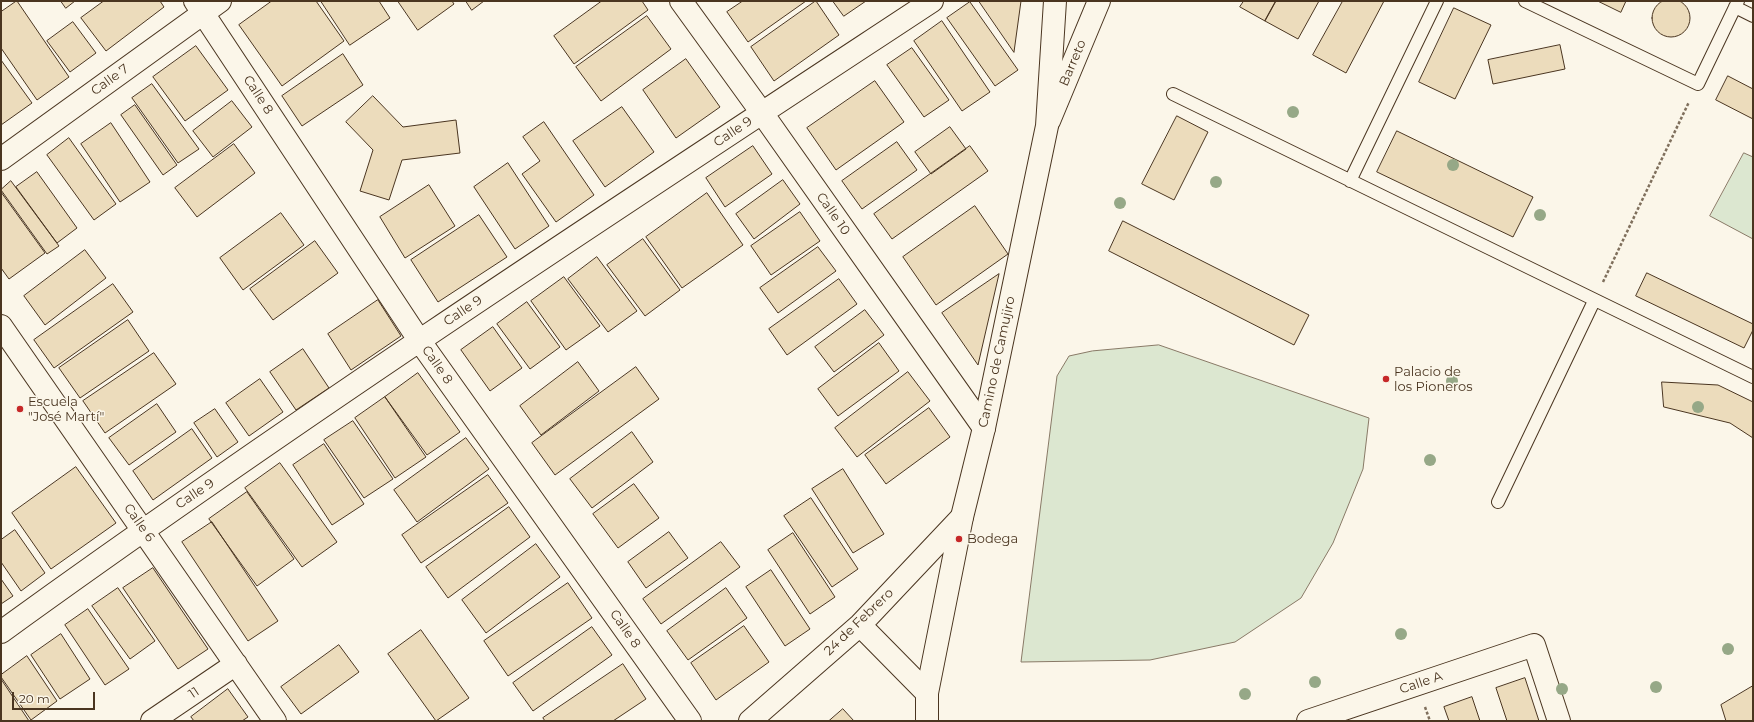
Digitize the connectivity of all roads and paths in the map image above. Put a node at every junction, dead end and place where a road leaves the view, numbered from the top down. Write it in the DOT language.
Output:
graph roads {
  1 [pos="681,1"];
  2 [pos="932,1"];
  3 [pos="1055,1"];
  4 [pos="1100,1"];
  5 [pos="1437,1"];
  6 [pos="1525,1"];
  7 [pos="1736,4"];
  8 [pos="206,5"];
  9 [pos="1753,16"];
  10 [pos="1698,84"];
  11 [pos="1173,94"];
  12 [pos="762,113"];
  13 [pos="1047,126"];
  14 [pos="1,159"];
  15 [pos="1350,181"];
  16 [pos="1594,301"];
  17 [pos="1,326"];
  18 [pos="419,340"];
  19 [pos="1753,377"];
  20 [pos="984,428"];
  21 [pos="1498,502"];
  22 [pos="962,517"];
  23 [pos="143,529"];
  24 [pos="860,625"];
  25 [pos="1,632"];
  26 [pos="236,664"];
  27 [pos="927,693"];
  28 [pos="152,721"];
  29 [pos="275,721"];
  30 [pos="690,721"];
  31 [pos="750,721"];
  32 [pos="927,721"];
  33 [pos="1308,721"];
  34 [pos="1559,721"];
  1 -- 12 [label="street, Calle 10"];
  2 -- 12 [label="street, Calle 9"];
  3 -- 13 [label="street, Camino de Camujiro"];
  4 -- 13 [label="street, Barreto"];
  5 -- 15 [label="lane"];
  6 -- 10 [label="lane"];
  7 -- 9 [label="lane"];
  7 -- 10 [label="lane"];
  8 -- 14 [label="street, Calle 7"];
  8 -- 18 [label="street, Calle 8"];
  10 -- 16 [label="path"];
  11 -- 15 [label="lane"];
  12 -- 18 [label="street, Calle 9"];
  12 -- 20 [label="street, Calle 10"];
  13 -- 20 [label="street, Camino de Camujiro"];
  15 -- 16 [label="lane"];
  16 -- 19 [label="lane"];
  16 -- 21 [label="lane"];
  17 -- 23 [label="street, Calle 6"];
  18 -- 23 [label="street, Calle 9"];
  18 -- 30 [label="street, Calle 8"];
  20 -- 22 [label="street, Camino de Camujiro"];
  22 -- 24 [label="street, 24 de Febrero"];
  22 -- 27 [label="street, Camino de Camujiro"];
  23 -- 25 [label="street, Calle 9"];
  23 -- 26 [label="street, Calle 6"];
  24 -- 27 [label="street"];
  24 -- 31 [label="street, 24 de Febrero"];
  26 -- 28 [label="street, 11"];
  26 -- 29 [label="street, Calle 6"];
  27 -- 32 [label="street, Camino de Camujiro"];
  33 -- 34 [label="street, Calle A"];
}
